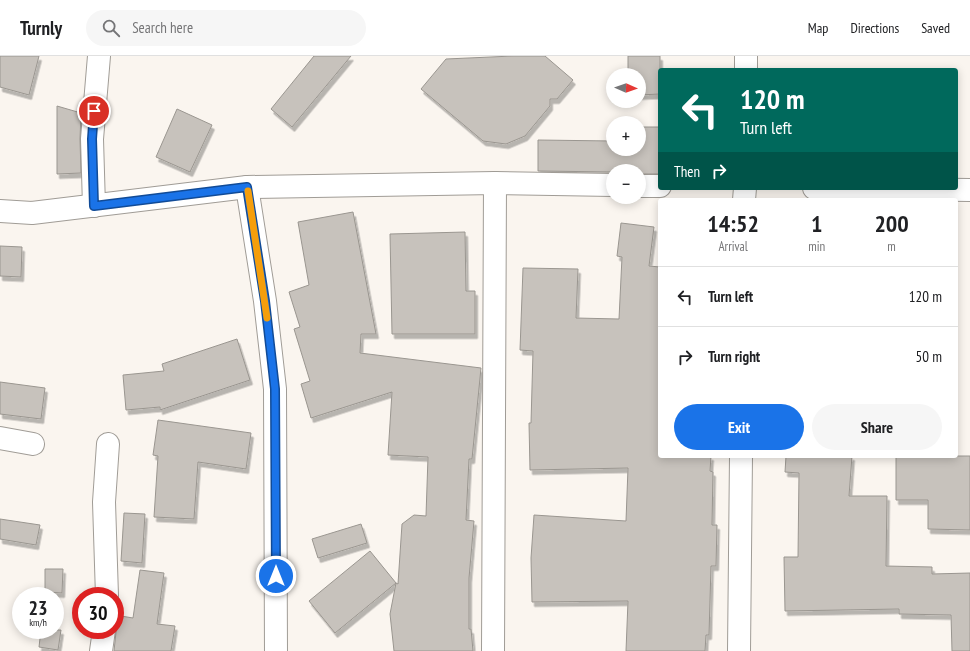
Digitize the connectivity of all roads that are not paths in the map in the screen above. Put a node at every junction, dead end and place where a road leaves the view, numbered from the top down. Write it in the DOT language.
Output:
graph roads {
  1 [pos="100,56"];
  2 [pos="746,56"];
  3 [pos="746,68"];
  4 [pos="495,183"];
  5 [pos="606,185"];
  6 [pos="646,186"];
  7 [pos="658,186"];
  8 [pos="247,187"];
  9 [pos="958,190"];
  10 [pos="970,190"];
  11 [pos="94,206"];
  12 [pos="0,211"];
  13 [pos="0,438"];
  14 [pos="33,444"];
  15 [pos="108,444"];
  16 [pos="741,458"];
  17 [pos="107,587"];
  18 [pos="103,639"];
  19 [pos="101,651"];
  20 [pos="276,651"];
  21 [pos="493,651"];
  22 [pos="739,651"];
  1 -- 11 [label="street"];
  2 -- 3 [label="street"];
  4 -- 5 [label="street"];
  4 -- 8 [label="street"];
  4 -- 21 [label="street"];
  6 -- 7 [label="street"];
  8 -- 11 [label="street"];
  8 -- 20 [label="street"];
  9 -- 10 [label="street"];
  11 -- 12 [label="street"];
  13 -- 14 [label="street"];
  15 -- 17 [label="street"];
  16 -- 22 [label="street"];
  18 -- 19 [label="street"];
}
